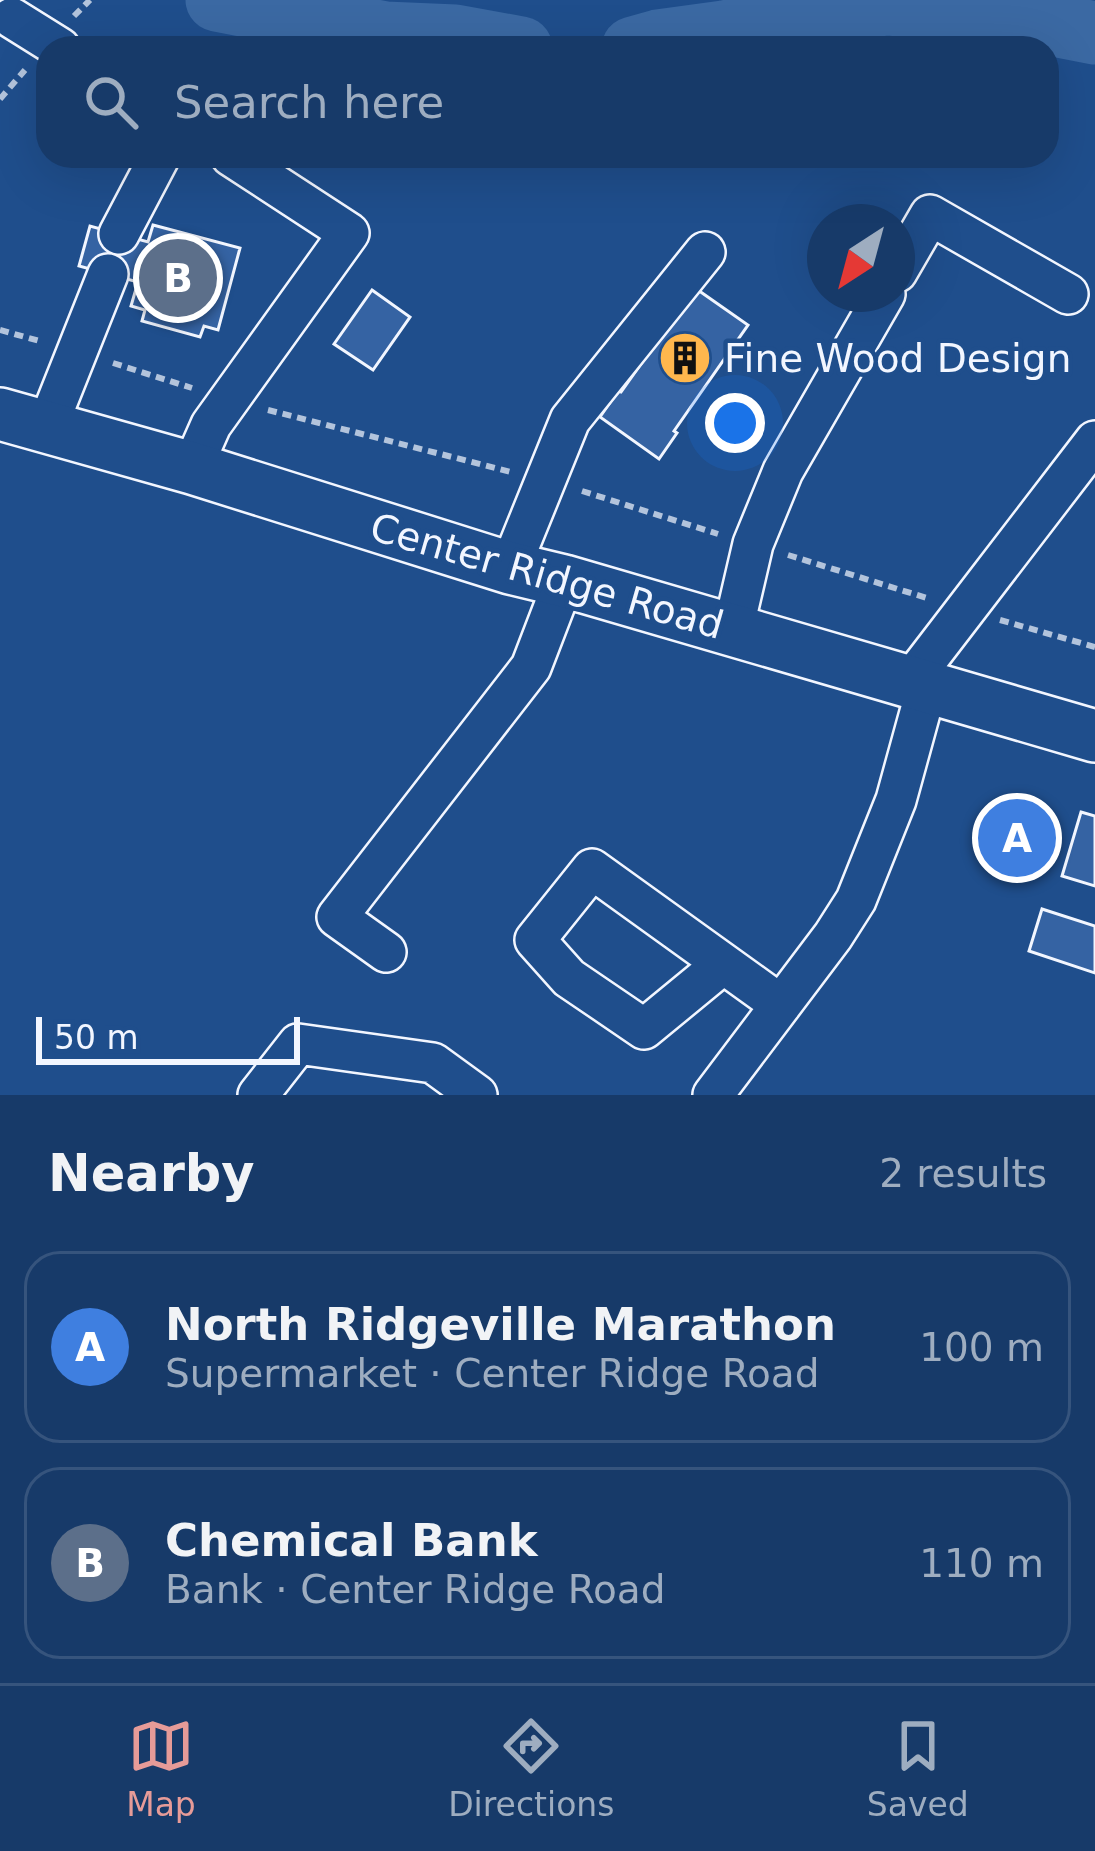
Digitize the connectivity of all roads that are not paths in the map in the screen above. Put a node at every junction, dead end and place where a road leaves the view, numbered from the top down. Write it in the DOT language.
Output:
graph roads {
  1 [pos="14,16"];
  2 [pos="66,33"];
  3 [pos="154,168"];
  4 [pos="249,168"];
  5 [pos="119,234"];
  6 [pos="915,241"];
  7 [pos="705,252"];
  8 [pos="108,274"];
  9 [pos="1068,295"];
  10 [pos="875,312"];
  11 [pos="23,421"];
  12 [pos="1095,441"];
  13 [pos="192,468"];
  14 [pos="510,568"];
  15 [pos="564,581"];
  16 [pos="733,630"];
  17 [pos="919,684"];
  18 [pos="1095,736"];
  19 [pos="386,952"];
  20 [pos="723,964"];
  21 [pos="781,1005"];
  22 [pos="258,1095"];
  23 [pos="477,1095"];
  24 [pos="713,1095"];
  1 -- 2 [label="street"];
  3 -- 5 [label="street"];
  4 -- 13 [label="street"];
  6 -- 9 [label="street"];
  7 -- 14 [label="street"];
  8 -- 11 [label="street"];
  10 -- 16 [label="street"];
  11 -- 13 [label="main road, Center Ridge Road"];
  12 -- 17 [label="street"];
  13 -- 14 [label="main road, Center Ridge Road"];
  14 -- 15 [label="main road, Center Ridge Road"];
  15 -- 16 [label="main road, Center Ridge Road"];
  15 -- 19 [label="street"];
  16 -- 17 [label="main road, Center Ridge Road"];
  17 -- 18 [label="main road, Center Ridge Road"];
  17 -- 21 [label="street"];
  20 -- 20 [label="street"];
  20 -- 21 [label="street"];
  21 -- 24 [label="street"];
  22 -- 23 [label="street"];
}
